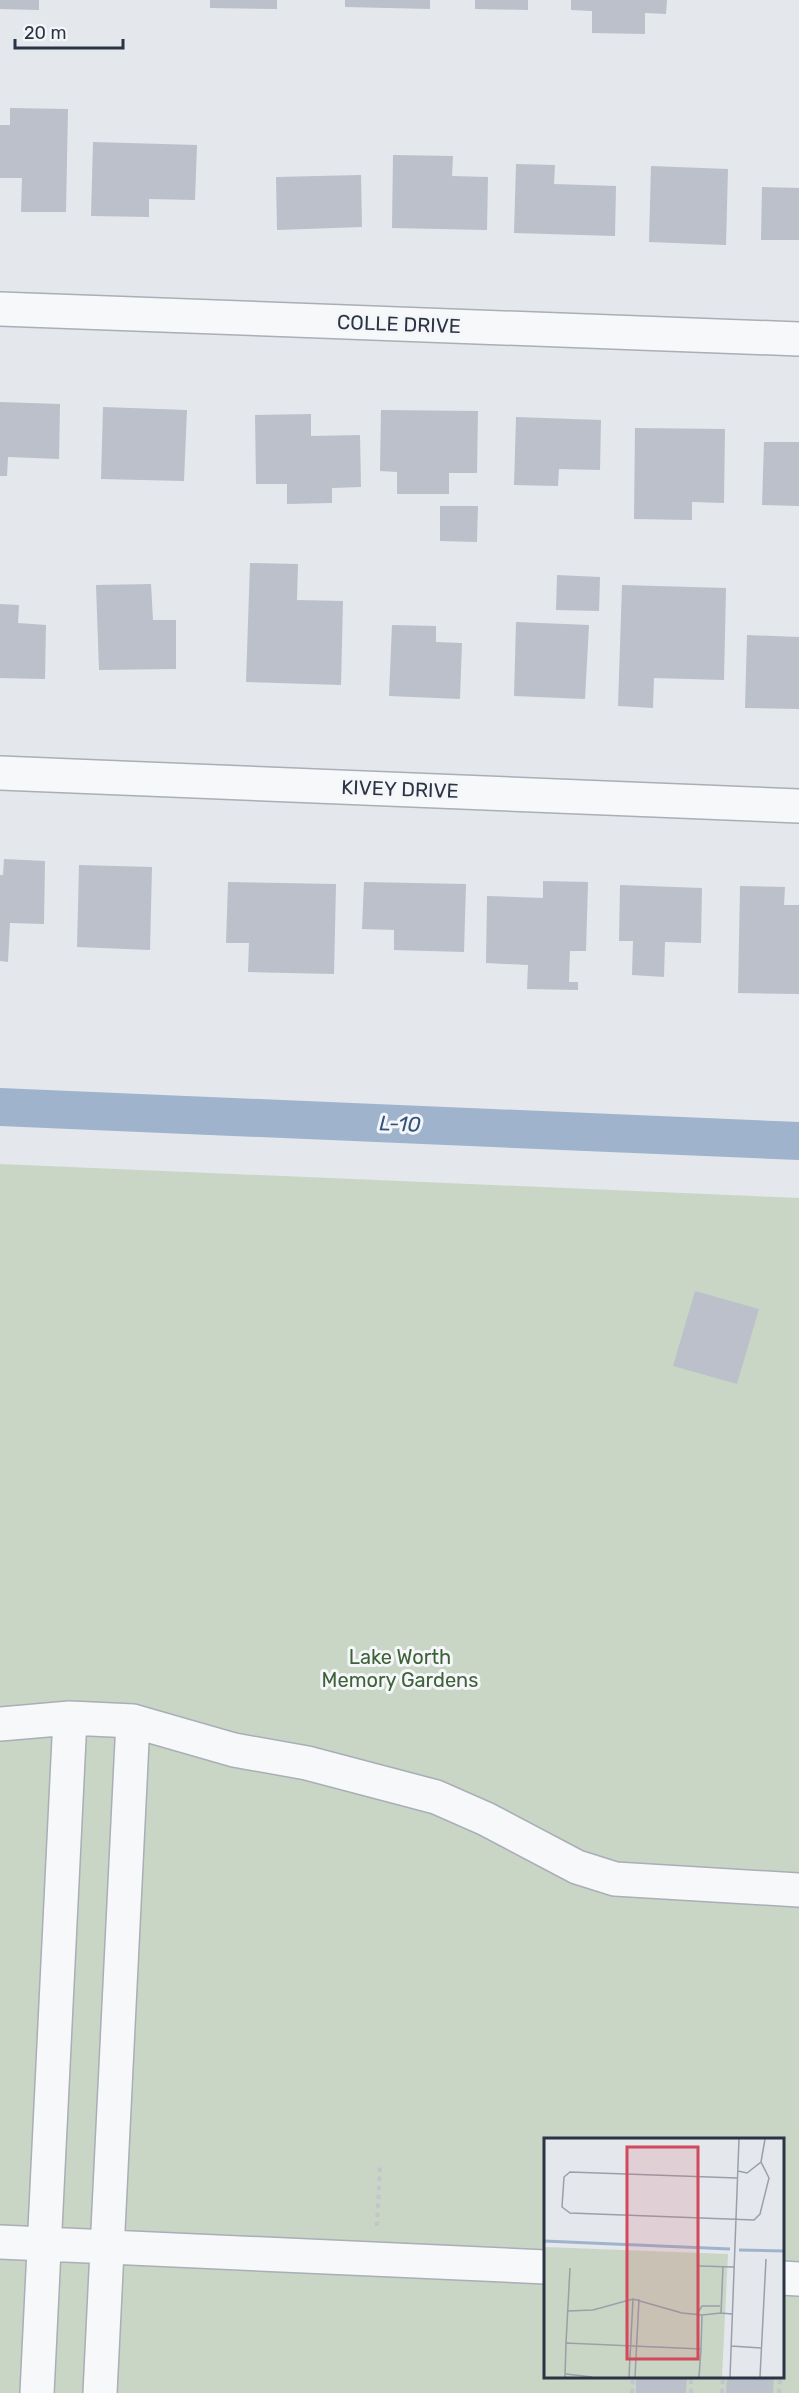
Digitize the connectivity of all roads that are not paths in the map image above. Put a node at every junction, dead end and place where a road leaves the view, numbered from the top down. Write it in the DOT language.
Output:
graph roads {
  1 [pos="0,309"];
  2 [pos="799,339"];
  3 [pos="0,773"];
  4 [pos="799,806"];
  5 [pos="70,1718"];
  6 [pos="133,1721"];
  7 [pos="0,1724"];
  8 [pos="797,1886"];
  9 [pos="0,2242"];
  10 [pos="45,2244"];
  11 [pos="107,2247"];
  12 [pos="544,2267"];
  13 [pos="784,2278"];
  14 [pos="799,2279"];
  15 [pos="37,2393"];
  16 [pos="99,2393"];
  1 -- 2 [label="street, COLLE DRIVE"];
  3 -- 4 [label="street, KIVEY DRIVE"];
  5 -- 6 [label="street"];
  5 -- 7 [label="street"];
  5 -- 10 [label="street"];
  6 -- 8 [label="street"];
  6 -- 11 [label="street"];
  9 -- 10 [label="street"];
  10 -- 11 [label="street"];
  10 -- 15 [label="street"];
  11 -- 12 [label="street"];
  11 -- 16 [label="street"];
  13 -- 14 [label="street"];
}
